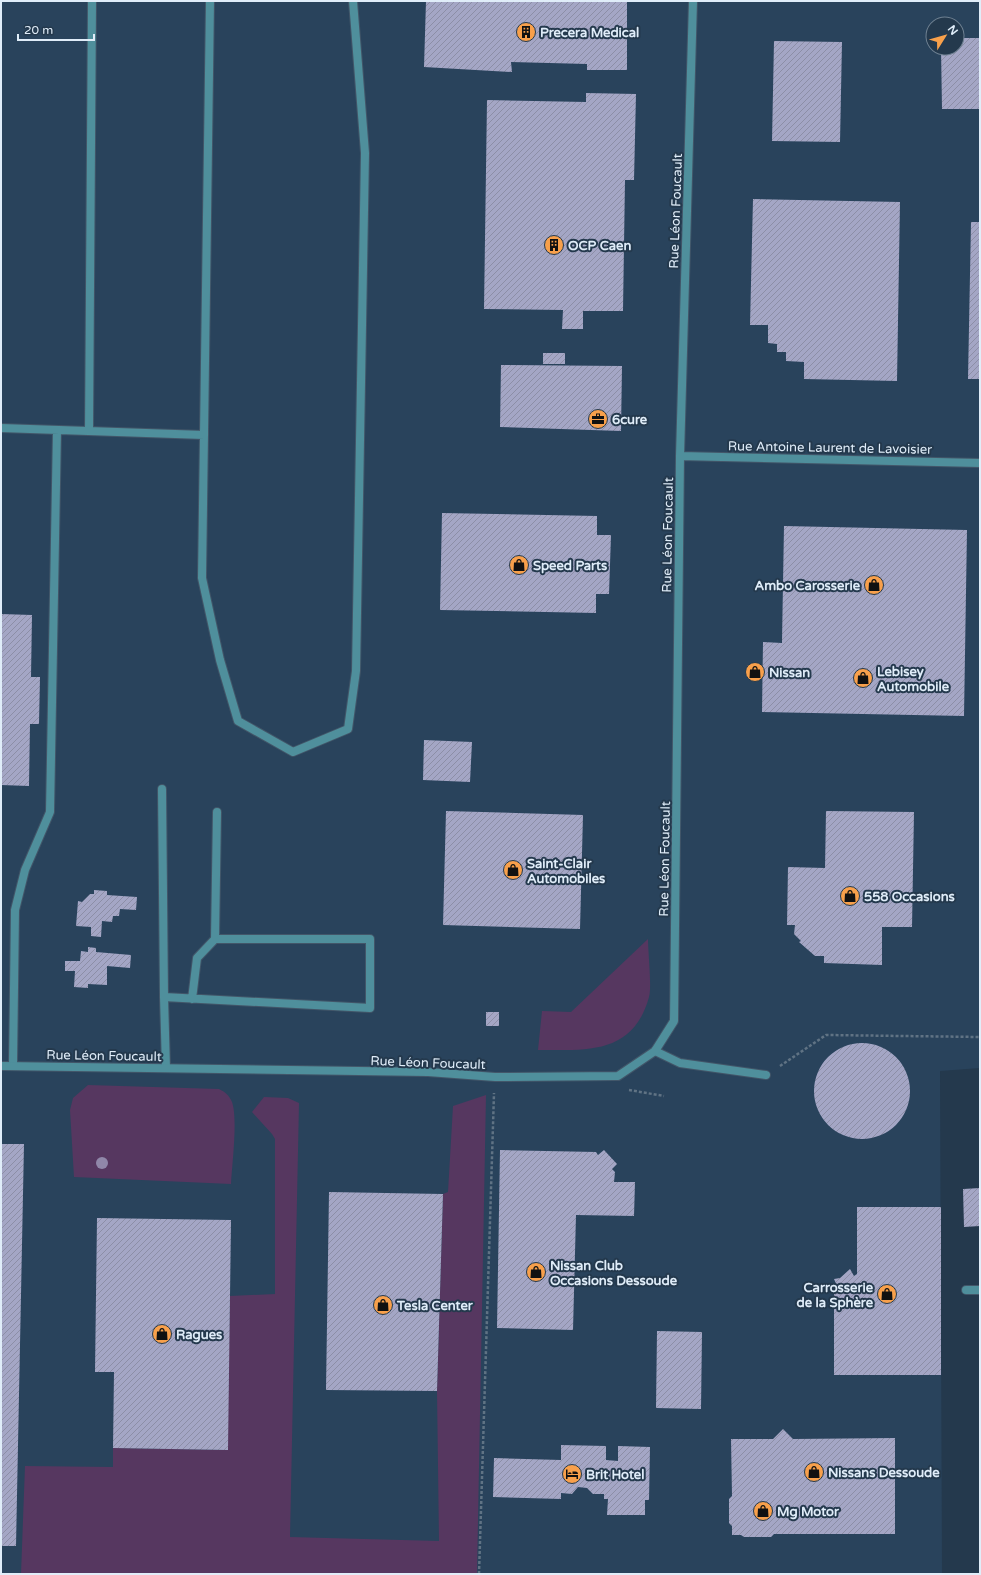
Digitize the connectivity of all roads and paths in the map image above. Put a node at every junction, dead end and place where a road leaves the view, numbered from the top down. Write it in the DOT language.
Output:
graph roads {
  1 [pos="92,1"];
  2 [pos="210,1"];
  3 [pos="353,1"];
  4 [pos="693,1"];
  5 [pos="1,428"];
  6 [pos="57,430"];
  7 [pos="89,431"];
  8 [pos="204,435"];
  9 [pos="680,456"];
  10 [pos="980,463"];
  11 [pos="162,788"];
  12 [pos="216,812"];
  13 [pos="215,939"];
  14 [pos="164,997"];
  15 [pos="192,999"];
  16 [pos="980,1037"];
  17 [pos="655,1051"];
  18 [pos="1,1066"];
  19 [pos="13,1066"];
  20 [pos="166,1068"];
  21 [pos="766,1075"];
  22 [pos="494,1088"];
  23 [pos="623,1089"];
  24 [pos="664,1096"];
  25 [pos="966,1290"];
  26 [pos="980,1290"];
  27 [pos="479,1574"];
  1 -- 7 [label="street"];
  2 -- 8 [label="street"];
  3 -- 8 [label="street"];
  4 -- 9 [label="street, Rue Léon Foucault"];
  5 -- 6 [label="street"];
  6 -- 7 [label="street"];
  6 -- 19 [label="street"];
  7 -- 8 [label="street"];
  9 -- 10 [label="street, Rue Antoine Laurent de Lavoisier"];
  9 -- 17 [label="street, Rue Léon Foucault"];
  11 -- 14 [label="street"];
  12 -- 13 [label="street"];
  13 -- 15 [label="street"];
  13 -- 15 [label="street"];
  14 -- 15 [label="street"];
  14 -- 20 [label="street"];
  16 -- 21 [label="path"];
  17 -- 20 [label="street, Rue Léon Foucault"];
  17 -- 21 [label="street"];
  18 -- 19 [label="street, Rue Léon Foucault"];
  19 -- 20 [label="street, Rue Léon Foucault"];
  22 -- 27 [label="path"];
  23 -- 24 [label="path"];
  25 -- 26 [label="street"];
}
